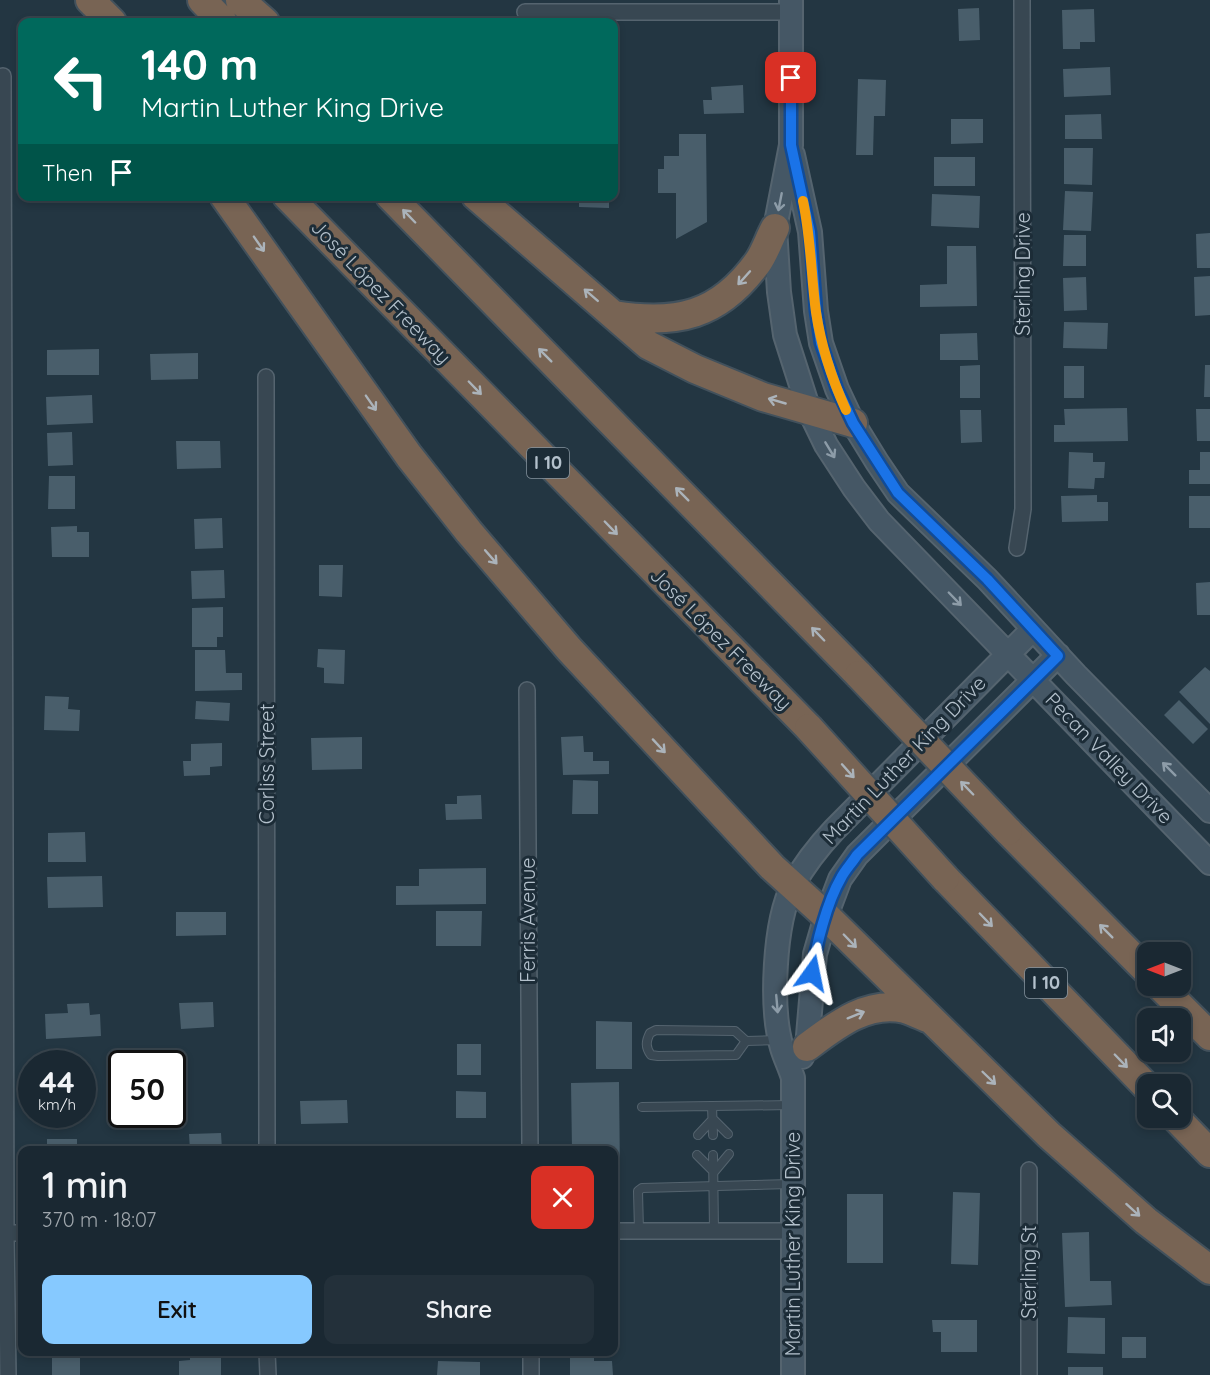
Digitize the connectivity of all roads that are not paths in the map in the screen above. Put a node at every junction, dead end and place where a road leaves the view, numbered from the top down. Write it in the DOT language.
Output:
graph roads {
  1 [pos="82,0"];
  2 [pos="90,0"];
  3 [pos="202,0"];
  4 [pos="240,0"];
  5 [pos="1022,0"];
  6 [pos="791,6"];
  7 [pos="525,12"];
  8 [pos="95,18"];
  9 [pos="108,18"];
  10 [pos="219,18"];
  11 [pos="260,18"];
  12 [pos="3,76"];
  13 [pos="791,145"];
  14 [pos="228,201"];
  15 [pos="292,201"];
  16 [pos="395,201"];
  17 [pos="482,201"];
  18 [pos="775,228"];
  19 [pos="2,314"];
  20 [pos="614,315"];
  21 [pos="266,377"];
  22 [pos="809,410"];
  23 [pos="853,423"];
  24 [pos="1017,548"];
  25 [pos="1033,629"];
  26 [pos="1008,654"];
  27 [pos="1058,656"];
  28 [pos="1033,681"];
  29 [pos="526,690"];
  30 [pos="1210,811"];
  31 [pos="1210,862"];
  32 [pos="793,885"];
  33 [pos="826,916"];
  34 [pos="1137,961"];
  35 [pos="1170,996"];
  36 [pos="928,1018"];
  37 [pos="1210,1036"];
  38 [pos="746,1041"];
  39 [pos="794,1044"];
  40 [pos="1137,1077"];
  41 [pos="793,1105"];
  42 [pos="712,1106"];
  43 [pos="642,1107"];
  44 [pos="713,1119"];
  45 [pos="1186,1128"];
  46 [pos="713,1134"];
  47 [pos="728,1134"];
  48 [pos="698,1135"];
  49 [pos="267,1146"];
  50 [pos="530,1146"];
  51 [pos="1210,1153"];
  52 [pos="729,1154"];
  53 [pos="697,1155"];
  54 [pos="713,1155"];
  55 [pos="1029,1170"];
  56 [pos="714,1172"];
  57 [pos="793,1184"];
  58 [pos="714,1185"];
  59 [pos="618,1231"];
  60 [pos="639,1231"];
  61 [pos="714,1231"];
  62 [pos="793,1231"];
  63 [pos="3,1233"];
  64 [pos="1210,1270"];
  65 [pos="267,1356"];
  66 [pos="531,1356"];
  67 [pos="8,1375"];
  68 [pos="267,1375"];
  69 [pos="531,1375"];
  70 [pos="793,1375"];
  71 [pos="1029,1375"];
  1 -- 8 [label="highway"];
  2 -- 9 [label="highway"];
  3 -- 10 [label="highway"];
  4 -- 11 [label="highway"];
  5 -- 24 [label="street, Sterling Drive"];
  6 -- 7 [label="street"];
  6 -- 13 [label="main road"];
  12 -- 19 [label="street"];
  13 -- 18 [label="main road, one-way"];
  13 -- 23 [label="main road"];
  14 -- 32 [label="highway, one-way"];
  15 -- 40 [label="highway, José López Freeway / I 10, one-way, bridge"];
  34 -- 16 [label="highway, one-way, bridge"];
  20 -- 17 [label="highway, one-way"];
  18 -- 20 [label="highway, one-way"];
  18 -- 22 [label="main road"];
  19 -- 63 [label="street"];
  22 -- 20 [label="highway, one-way"];
  21 -- 49 [label="street, Corliss Street"];
  22 -- 23 [label="highway"];
  22 -- 26 [label="main road, one-way"];
  23 -- 25 [label="main road"];
  25 -- 26 [label="main road, Martin Luther King Drive"];
  25 -- 27 [label="main road"];
  26 -- 28 [label="main road, Pecan Valley Drive"];
  26 -- 32 [label="main road, Martin Luther King Drive"];
  27 -- 28 [label="main road, Martin Luther King Drive"];
  30 -- 27 [label="main road, Pecan Valley Drive, one-way"];
  28 -- 31 [label="main road, Pecan Valley Drive"];
  28 -- 33 [label="main road, Martin Luther King Drive"];
  29 -- 50 [label="street, Ferris Avenue"];
  32 -- 33 [label="highway"];
  32 -- 39 [label="main road, Martin Luther King Drive, one-way"];
  33 -- 36 [label="highway, one-way"];
  33 -- 39 [label="main road, Martin Luther King Drive"];
  35 -- 37 [label="highway"];
  39 -- 36 [label="highway, one-way"];
  36 -- 64 [label="highway, one-way"];
  38 -- 38 [label="lane"];
  38 -- 39 [label="lane"];
  39 -- 41 [label="main road, Martin Luther King Drive"];
  41 -- 42 [label="lane"];
  41 -- 57 [label="main road, Martin Luther King Drive"];
  42 -- 43 [label="lane"];
  42 -- 44 [label="lane"];
  44 -- 46 [label="lane"];
  44 -- 47 [label="lane"];
  44 -- 48 [label="lane"];
  45 -- 51 [label="highway"];
  52 -- 56 [label="lane"];
  53 -- 56 [label="lane"];
  54 -- 56 [label="lane"];
  55 -- 71 [label="street, Sterling St"];
  56 -- 58 [label="lane"];
  57 -- 58 [label="lane"];
  57 -- 62 [label="main road, Martin Luther King Drive"];
  58 -- 60 [label="lane"];
  58 -- 61 [label="lane"];
  59 -- 60 [label="street"];
  60 -- 61 [label="street"];
  61 -- 62 [label="street"];
  62 -- 70 [label="main road, Martin Luther King Drive"];
  63 -- 67 [label="street"];
  65 -- 68 [label="street"];
  66 -- 69 [label="street"];
}
